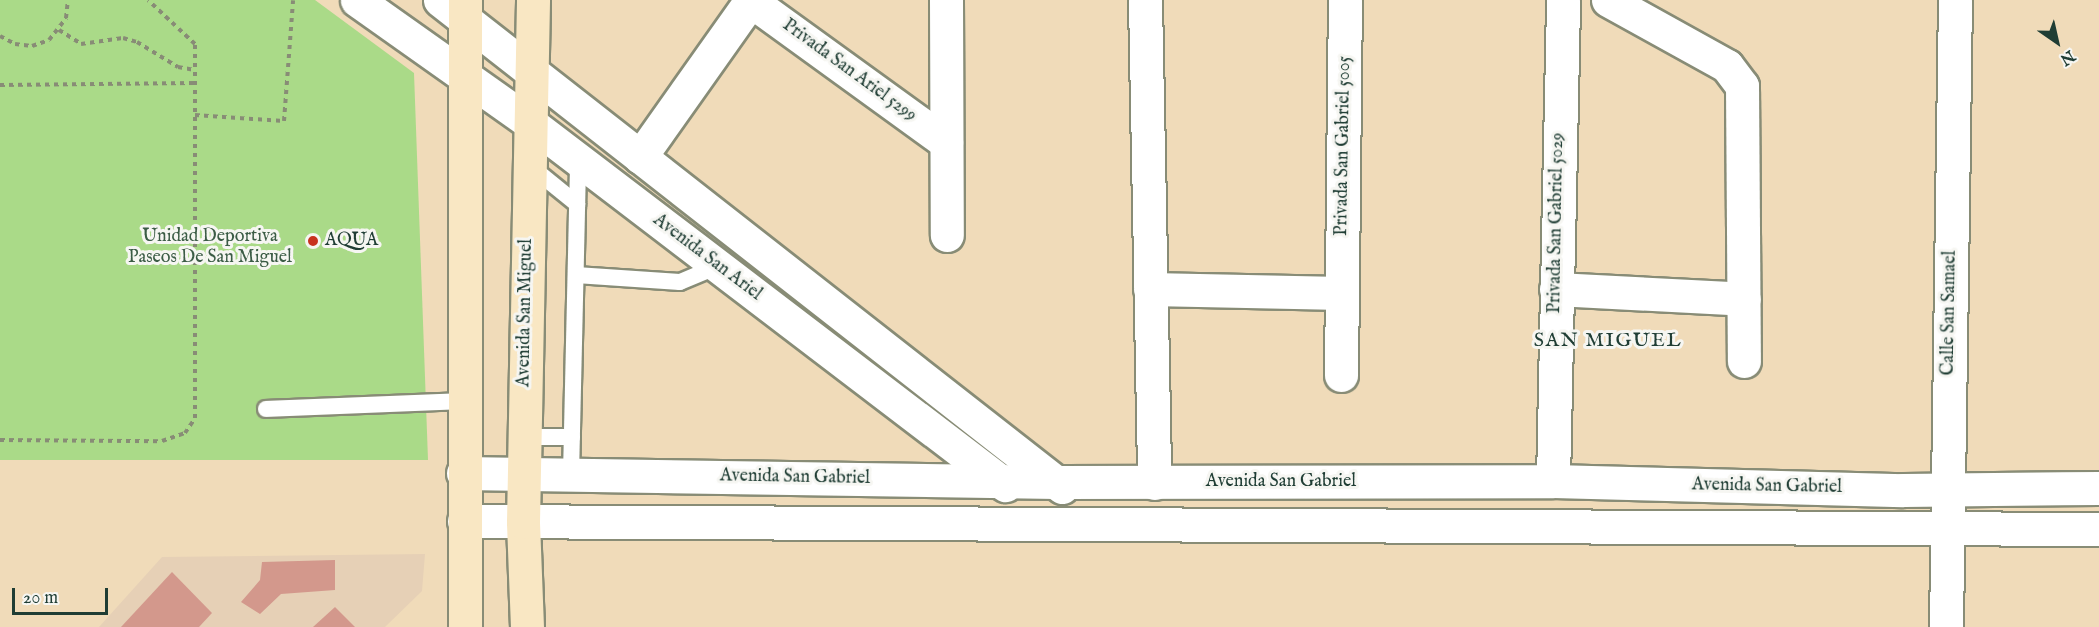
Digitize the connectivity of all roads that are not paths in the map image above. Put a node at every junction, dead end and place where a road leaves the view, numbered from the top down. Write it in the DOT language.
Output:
graph roads {
  1 [pos="357,0"];
  2 [pos="533,0"];
  3 [pos="946,0"];
  4 [pos="1145,0"];
  5 [pos="1345,0"];
  6 [pos="1563,0"];
  7 [pos="1608,0"];
  8 [pos="1955,0"];
  9 [pos="751,1"];
  10 [pos="456,6"];
  11 [pos="532,73"];
  12 [pos="465,80"];
  13 [pos="529,122"];
  14 [pos="946,141"];
  15 [pos="639,157"];
  16 [pos="579,160"];
  17 [pos="528,165"];
  18 [pos="577,204"];
  19 [pos="947,236"];
  20 [pos="718,266"];
  21 [pos="576,275"];
  22 [pos="1150,289"];
  23 [pos="1556,289"];
  24 [pos="1342,293"];
  25 [pos="1744,299"];
  26 [pos="1744,361"];
  27 [pos="1341,375"];
  28 [pos="463,401"];
  29 [pos="266,409"];
  30 [pos="524,437"];
  31 [pos="572,437"];
  32 [pos="463,473"];
  33 [pos="524,474"];
  34 [pos="571,475"];
  35 [pos="999,480"];
  36 [pos="1553,481"];
  37 [pos="1057,483"];
  38 [pos="1154,483"];
  39 [pos="2099,488"];
  40 [pos="1948,489"];
  41 [pos="464,521"];
  42 [pos="523,522"];
  43 [pos="1101,525"];
  44 [pos="1051,526"];
  45 [pos="1947,529"];
  46 [pos="2099,529"];
  47 [pos="465,627"];
  48 [pos="527,627"];
  49 [pos="1946,627"];
  1 -- 12 [label="street, Avenida San Ariel"];
  2 -- 11 [label="main road, Avenida San Miguel"];
  3 -- 14 [label="street, Privada San Ariel 5299"];
  4 -- 22 [label="street"];
  5 -- 24 [label="street, Privada San Gabriel 5005"];
  6 -- 23 [label="street, Privada San Gabriel 5029"];
  7 -- 25 [label="street"];
  8 -- 40 [label="street, Calle San Samael"];
  9 -- 14 [label="street, Privada San Ariel 5299"];
  9 -- 15 [label="street, Privada San Ariel 5299"];
  10 -- 11 [label="street, Avenida San Ariel"];
  10 -- 12 [label="main road"];
  11 -- 13 [label="main road, Avenida San Miguel"];
  11 -- 15 [label="street, Avenida San Ariel"];
  12 -- 13 [label="street, Avenida San Ariel"];
  12 -- 28 [label="main road"];
  13 -- 16 [label="street, Avenida San Ariel"];
  13 -- 17 [label="main road, Avenida San Miguel"];
  14 -- 19 [label="street, Privada San Ariel 5299"];
  15 -- 37 [label="street, Avenida San Ariel"];
  16 -- 18 [label="lane"];
  16 -- 20 [label="street, Avenida San Ariel"];
  17 -- 18 [label="lane"];
  17 -- 30 [label="main road, Avenida San Miguel"];
  18 -- 21 [label="lane"];
  20 -- 21 [label="lane"];
  20 -- 35 [label="street, Avenida San Ariel"];
  21 -- 31 [label="lane"];
  22 -- 24 [label="street"];
  22 -- 38 [label="street"];
  23 -- 25 [label="street"];
  23 -- 36 [label="street, Privada San Gabriel 5029"];
  24 -- 27 [label="street, Privada San Gabriel 5005"];
  25 -- 26 [label="street"];
  28 -- 29 [label="lane"];
  28 -- 32 [label="main road"];
  30 -- 31 [label="lane"];
  30 -- 33 [label="main road, Avenida San Miguel"];
  31 -- 34 [label="lane"];
  32 -- 33 [label="street, Avenida San Gabriel"];
  32 -- 41 [label="main road"];
  33 -- 34 [label="street, Avenida San Gabriel"];
  33 -- 42 [label="main road, Avenida San Miguel"];
  34 -- 35 [label="street, Avenida San Gabriel"];
  35 -- 37 [label="street, Avenida San Gabriel"];
  35 -- 44 [label="street, Avenida San Ariel"];
  36 -- 38 [label="street, Avenida San Gabriel"];
  36 -- 40 [label="street, Avenida San Gabriel"];
  37 -- 38 [label="street, Avenida San Gabriel"];
  37 -- 43 [label="street, Avenida San Ariel"];
  39 -- 40 [label="street, Avenida San Gabriel"];
  40 -- 45 [label="street, Calle San Samael"];
  41 -- 42 [label="street"];
  41 -- 47 [label="main road"];
  42 -- 44 [label="street"];
  42 -- 48 [label="main road, Avenida San Miguel"];
  43 -- 44 [label="street"];
  43 -- 45 [label="street"];
  45 -- 46 [label="street"];
  45 -- 49 [label="street, Calle San Samael"];
}
